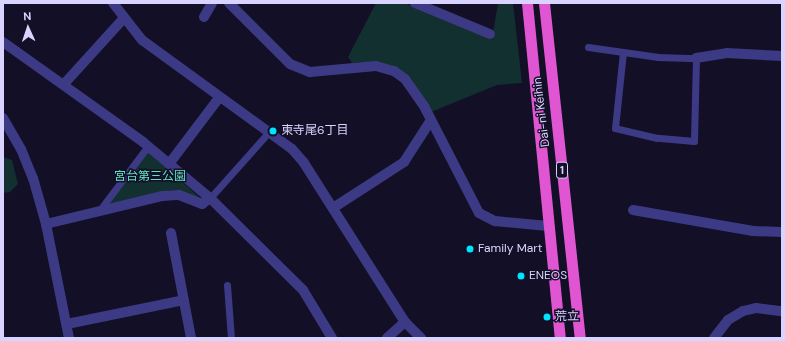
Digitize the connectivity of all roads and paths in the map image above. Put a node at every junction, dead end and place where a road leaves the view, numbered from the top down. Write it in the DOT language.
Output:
graph roads {
  1 [pos="113,3"];
  2 [pos="212,3"];
  3 [pos="229,3"];
  4 [pos="415,3"];
  5 [pos="527,3"];
  6 [pos="544,3"];
  7 [pos="204,17"];
  8 [pos="124,18"];
  9 [pos="490,34"];
  10 [pos="3,42"];
  11 [pos="588,47"];
  12 [pos="623,52"];
  13 [pos="782,56"];
  14 [pos="696,58"];
  15 [pos="64,84"];
  16 [pos="219,98"];
  17 [pos="3,118"];
  18 [pos="430,120"];
  19 [pos="268,133"];
  20 [pos="148,146"];
  21 [pos="169,164"];
  22 [pos="210,198"];
  23 [pos="333,208"];
  24 [pos="633,210"];
  25 [pos="99,211"];
  26 [pos="46,224"];
  27 [pos="548,226"];
  28 [pos="782,232"];
  29 [pos="171,233"];
  30 [pos="227,285"];
  31 [pos="184,300"];
  32 [pos="782,311"];
  33 [pos="405,322"];
  34 [pos="67,324"];
  35 [pos="69,338"];
  36 [pos="191,338"];
  37 [pos="231,338"];
  38 [pos="332,338"];
  39 [pos="387,338"];
  40 [pos="421,338"];
  41 [pos="560,338"];
  42 [pos="580,338"];
  43 [pos="714,338"];
  1 -- 8 [label="street"];
  2 -- 7 [label="street"];
  3 -- 18 [label="street"];
  4 -- 9 [label="street"];
  5 -- 27 [label="highway, Dai-ni Keihin / 1"];
  6 -- 42 [label="highway, Dai-ni Keihin / 1"];
  8 -- 15 [label="street"];
  8 -- 16 [label="street"];
  10 -- 15 [label="street"];
  11 -- 12 [label="lane"];
  12 -- 14 [label="lane"];
  12 -- 14 [label="lane"];
  13 -- 14 [label="street"];
  15 -- 20 [label="street"];
  16 -- 19 [label="street"];
  16 -- 21 [label="street"];
  17 -- 26 [label="street"];
  18 -- 23 [label="street"];
  18 -- 27 [label="street"];
  19 -- 22 [label="lane"];
  19 -- 23 [label="street"];
  20 -- 21 [label="street"];
  20 -- 25 [label="lane"];
  21 -- 22 [label="street"];
  22 -- 25 [label="street"];
  22 -- 38 [label="street"];
  23 -- 33 [label="street"];
  24 -- 28 [label="street"];
  25 -- 26 [label="street"];
  26 -- 34 [label="street"];
  27 -- 41 [label="highway, Dai-ni Keihin / 1"];
  29 -- 31 [label="street"];
  30 -- 37 [label="lane"];
  31 -- 34 [label="street"];
  31 -- 36 [label="street"];
  32 -- 43 [label="street"];
  33 -- 39 [label="street"];
  33 -- 40 [label="street"];
  34 -- 35 [label="street"];
}
